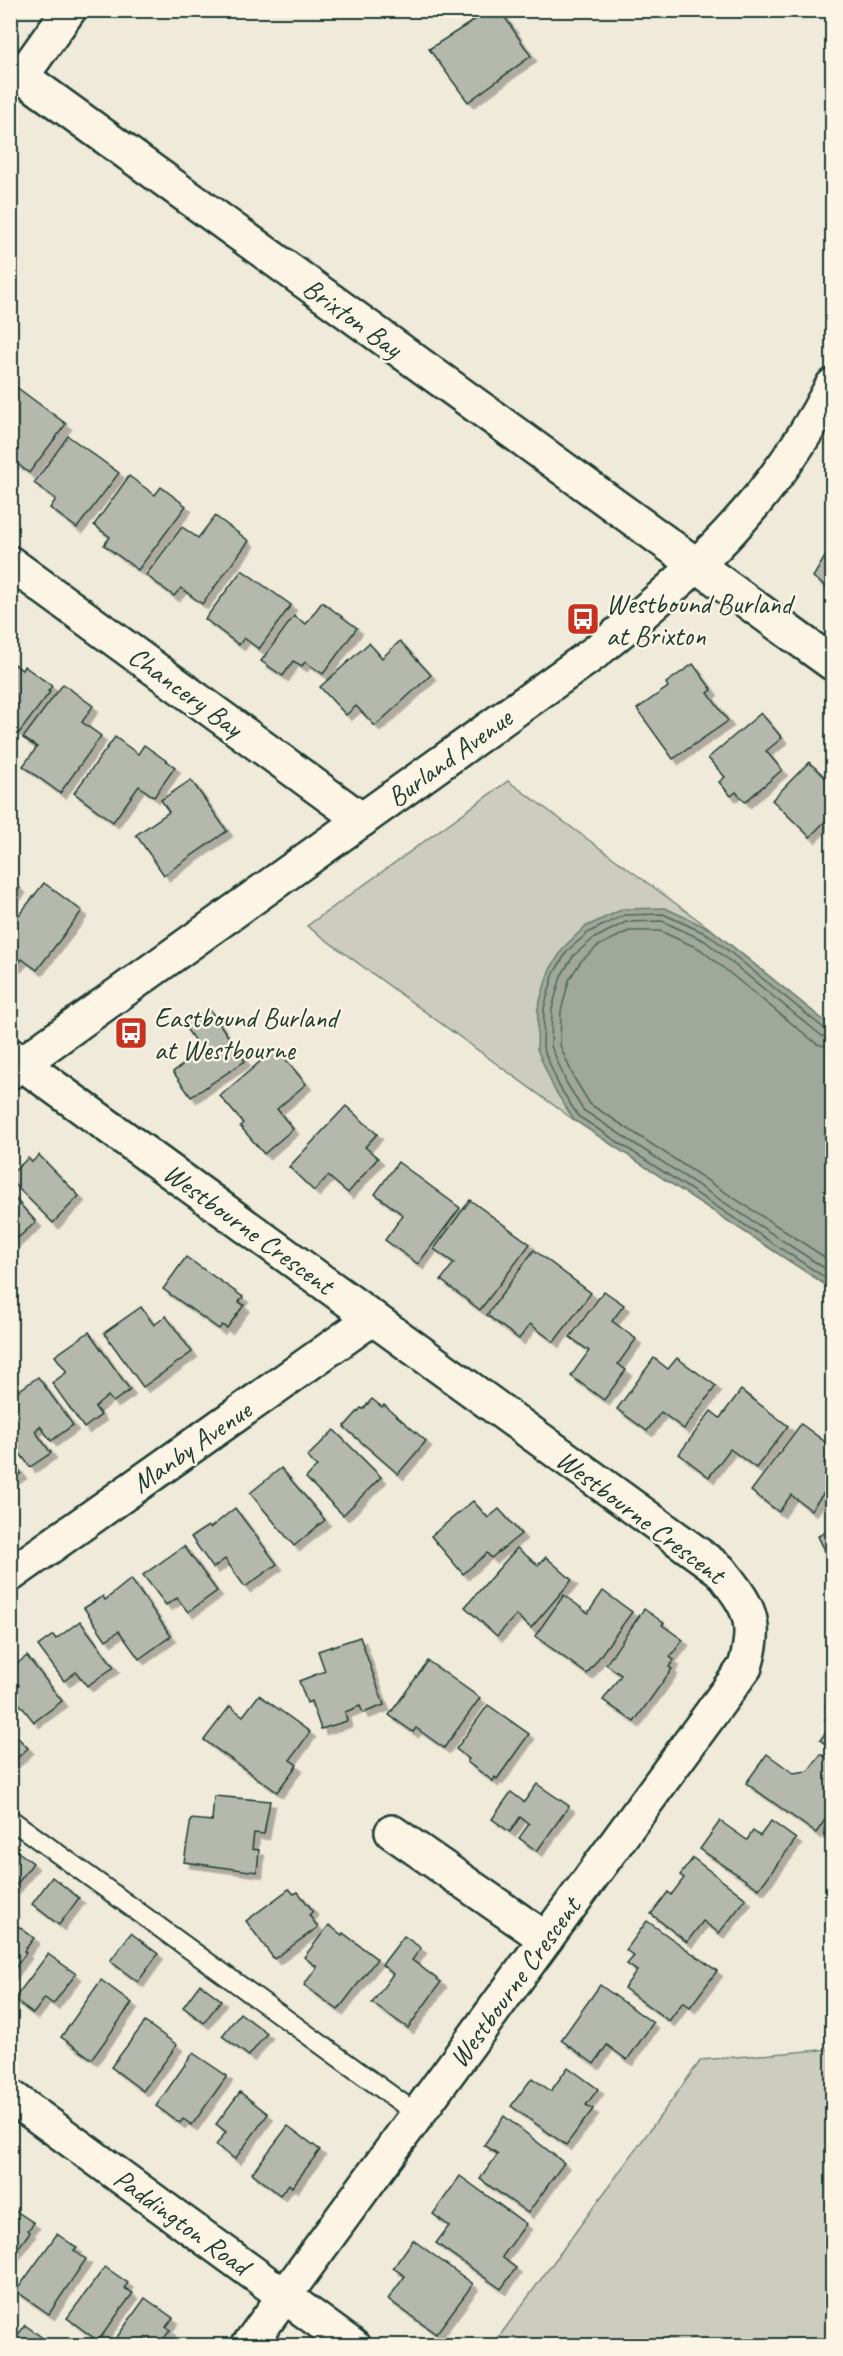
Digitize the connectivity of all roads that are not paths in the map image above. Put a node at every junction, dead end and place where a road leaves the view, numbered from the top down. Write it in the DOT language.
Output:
graph roads {
  1 [pos="69,10"];
  2 [pos="16,72"];
  3 [pos="832,386"];
  4 [pos="10,563"];
  5 [pos="697,566"];
  6 [pos="832,663"];
  7 [pos="362,820"];
  8 [pos="15,1064"];
  9 [pos="373,1318"];
  10 [pos="10,1575"];
  11 [pos="10,1819"];
  12 [pos="392,1832"];
  13 [pos="546,1939"];
  14 [pos="10,2096"];
  15 [pos="417,2114"];
  16 [pos="284,2295"];
  17 [pos="248,2346"];
  18 [pos="353,2346"];
  1 -- 2 [label="street"];
  2 -- 5 [label="street, Brixton Bay"];
  3 -- 5 [label="street, Burland Avenue"];
  4 -- 7 [label="street, Chancery Bay"];
  5 -- 6 [label="street, Brixton Bay"];
  5 -- 7 [label="street, Burland Avenue"];
  7 -- 8 [label="street, Burland Avenue"];
  8 -- 9 [label="street, Westbourne Crescent"];
  9 -- 10 [label="street, Manby Avenue"];
  9 -- 13 [label="street, Westbourne Crescent"];
  11 -- 15 [label="lane"];
  12 -- 13 [label="street"];
  13 -- 15 [label="street, Westbourne Crescent"];
  14 -- 16 [label="street, Paddington Road"];
  15 -- 16 [label="street, Westbourne Crescent"];
  16 -- 17 [label="street, Westbourne Crescent"];
  16 -- 18 [label="street, Paddington Road"];
}
